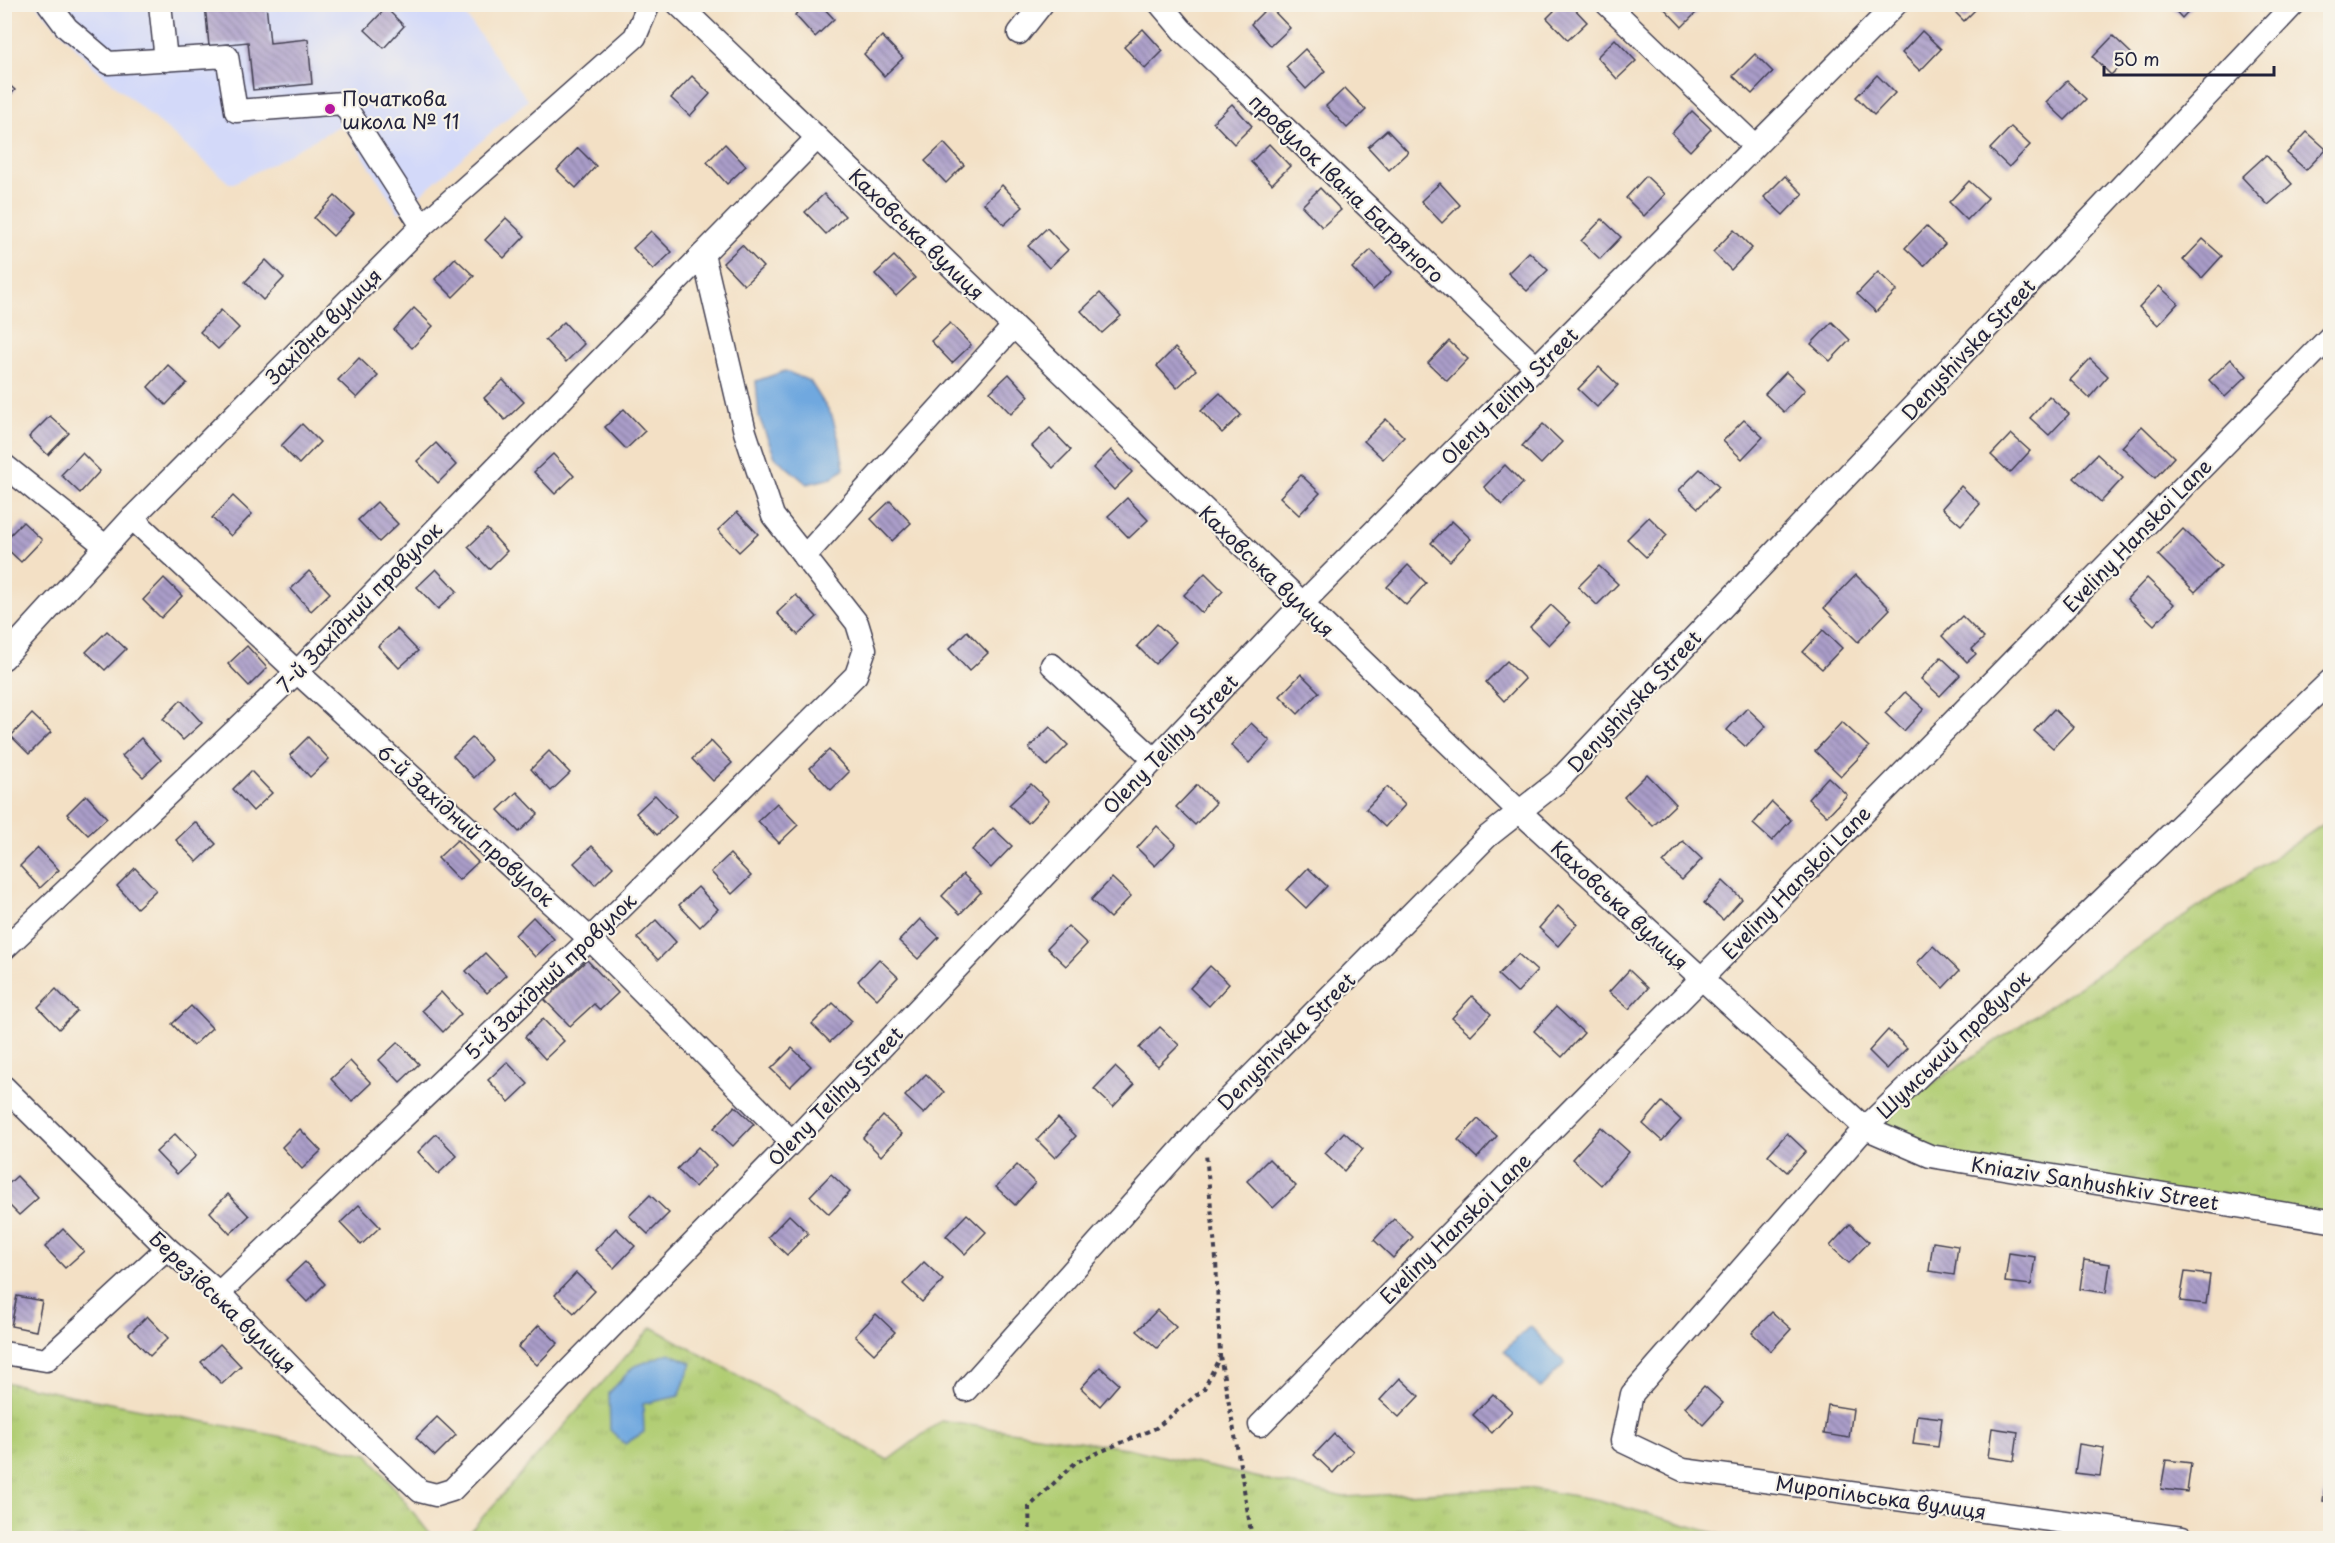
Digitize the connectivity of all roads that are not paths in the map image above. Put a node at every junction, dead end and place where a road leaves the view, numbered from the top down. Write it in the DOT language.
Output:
graph roads {
  1 [pos="48,4"];
  2 [pos="160,4"];
  3 [pos="649,4"];
  4 [pos="678,4"];
  5 [pos="1042,4"];
  6 [pos="1160,4"];
  7 [pos="1607,4"];
  8 [pos="1896,4"];
  9 [pos="2294,4"];
  10 [pos="1019,33"];
  11 [pos="166,60"];
  12 [pos="817,138"];
  13 [pos="1755,146"];
  14 [pos="422,226"];
  15 [pos="703,254"];
  16 [pos="1013,327"];
  17 [pos="2331,338"];
  18 [pos="1537,368"];
  19 [pos="4,465"];
  20 [pos="132,518"];
  21 [pos="105,546"];
  22 [pos="804,557"];
  23 [pos="1302,604"];
  24 [pos="4,658"];
  25 [pos="1052,665"];
  26 [pos="297,672"];
  27 [pos="2331,681"];
  28 [pos="1155,760"];
  29 [pos="1520,812"];
  30 [pos="590,939"];
  31 [pos="4,949"];
  32 [pos="1701,980"];
  33 [pos="4,1087"];
  34 [pos="1865,1128"];
  35 [pos="792,1142"];
  36 [pos="2331,1221"];
  37 [pos="167,1248"];
  38 [pos="219,1293"];
  39 [pos="4,1353"];
  40 [pos="966,1390"];
  41 [pos="1260,1425"];
  42 [pos="1622,1441"];
  43 [pos="452,1491"];
  44 [pos="2182,1539"];
  1 -- 11 [label="street"];
  2 -- 11 [label="street"];
  3 -- 14 [label="street, Західна вулиця"];
  4 -- 12 [label="street, Каховська вулиця"];
  5 -- 10 [label="street"];
  6 -- 18 [label="street, провулок Івана Багряного"];
  7 -- 13 [label="street"];
  8 -- 13 [label="street, Oleny Telihy Street"];
  9 -- 29 [label="street, Denyshivska Street"];
  11 -- 14 [label="street"];
  12 -- 15 [label="street, 7-й Західний провулок"];
  12 -- 16 [label="street, Каховська вулиця"];
  13 -- 18 [label="street, Oleny Telihy Street"];
  14 -- 20 [label="street, Західна вулиця"];
  15 -- 22 [label="street"];
  15 -- 26 [label="street, 7-й Західний провулок"];
  16 -- 22 [label="street"];
  16 -- 23 [label="street, Каховська вулиця"];
  17 -- 32 [label="street, Eveliny Hanskoi Lane"];
  18 -- 23 [label="street, Oleny Telihy Street"];
  19 -- 21 [label="street"];
  20 -- 21 [label="street, Західна вулиця"];
  20 -- 26 [label="street, 6-й Західний провулок"];
  21 -- 24 [label="street, Західна вулиця"];
  22 -- 30 [label="street, 5-й Західний провулок"];
  23 -- 28 [label="street, Oleny Telihy Street"];
  23 -- 29 [label="street, Каховська вулиця"];
  25 -- 28 [label="street"];
  26 -- 30 [label="street, 6-й Західний провулок"];
  26 -- 31 [label="street, 7-й Західний провулок"];
  27 -- 34 [label="street, Шумський провулок"];
  28 -- 35 [label="street, Oleny Telihy Street"];
  29 -- 32 [label="street, Каховська вулиця"];
  29 -- 40 [label="street, Denyshivska Street"];
  30 -- 35 [label="street, 6-й Західний провулок"];
  30 -- 38 [label="street, 5-й Західний провулок"];
  32 -- 34 [label="street, Каховська вулиця"];
  32 -- 41 [label="street, Eveliny Hanskoi Lane"];
  33 -- 37 [label="street, Березівська вулиця"];
  34 -- 36 [label="street, Kniaziv Sanhushkiv Street"];
  34 -- 42 [label="street, Шумський провулок"];
  35 -- 43 [label="street, Oleny Telihy Street"];
  37 -- 38 [label="street, Березівська вулиця"];
  37 -- 39 [label="street"];
  38 -- 43 [label="street, Березівська вулиця"];
  42 -- 44 [label="street, Миропільська вулиця"];
}
